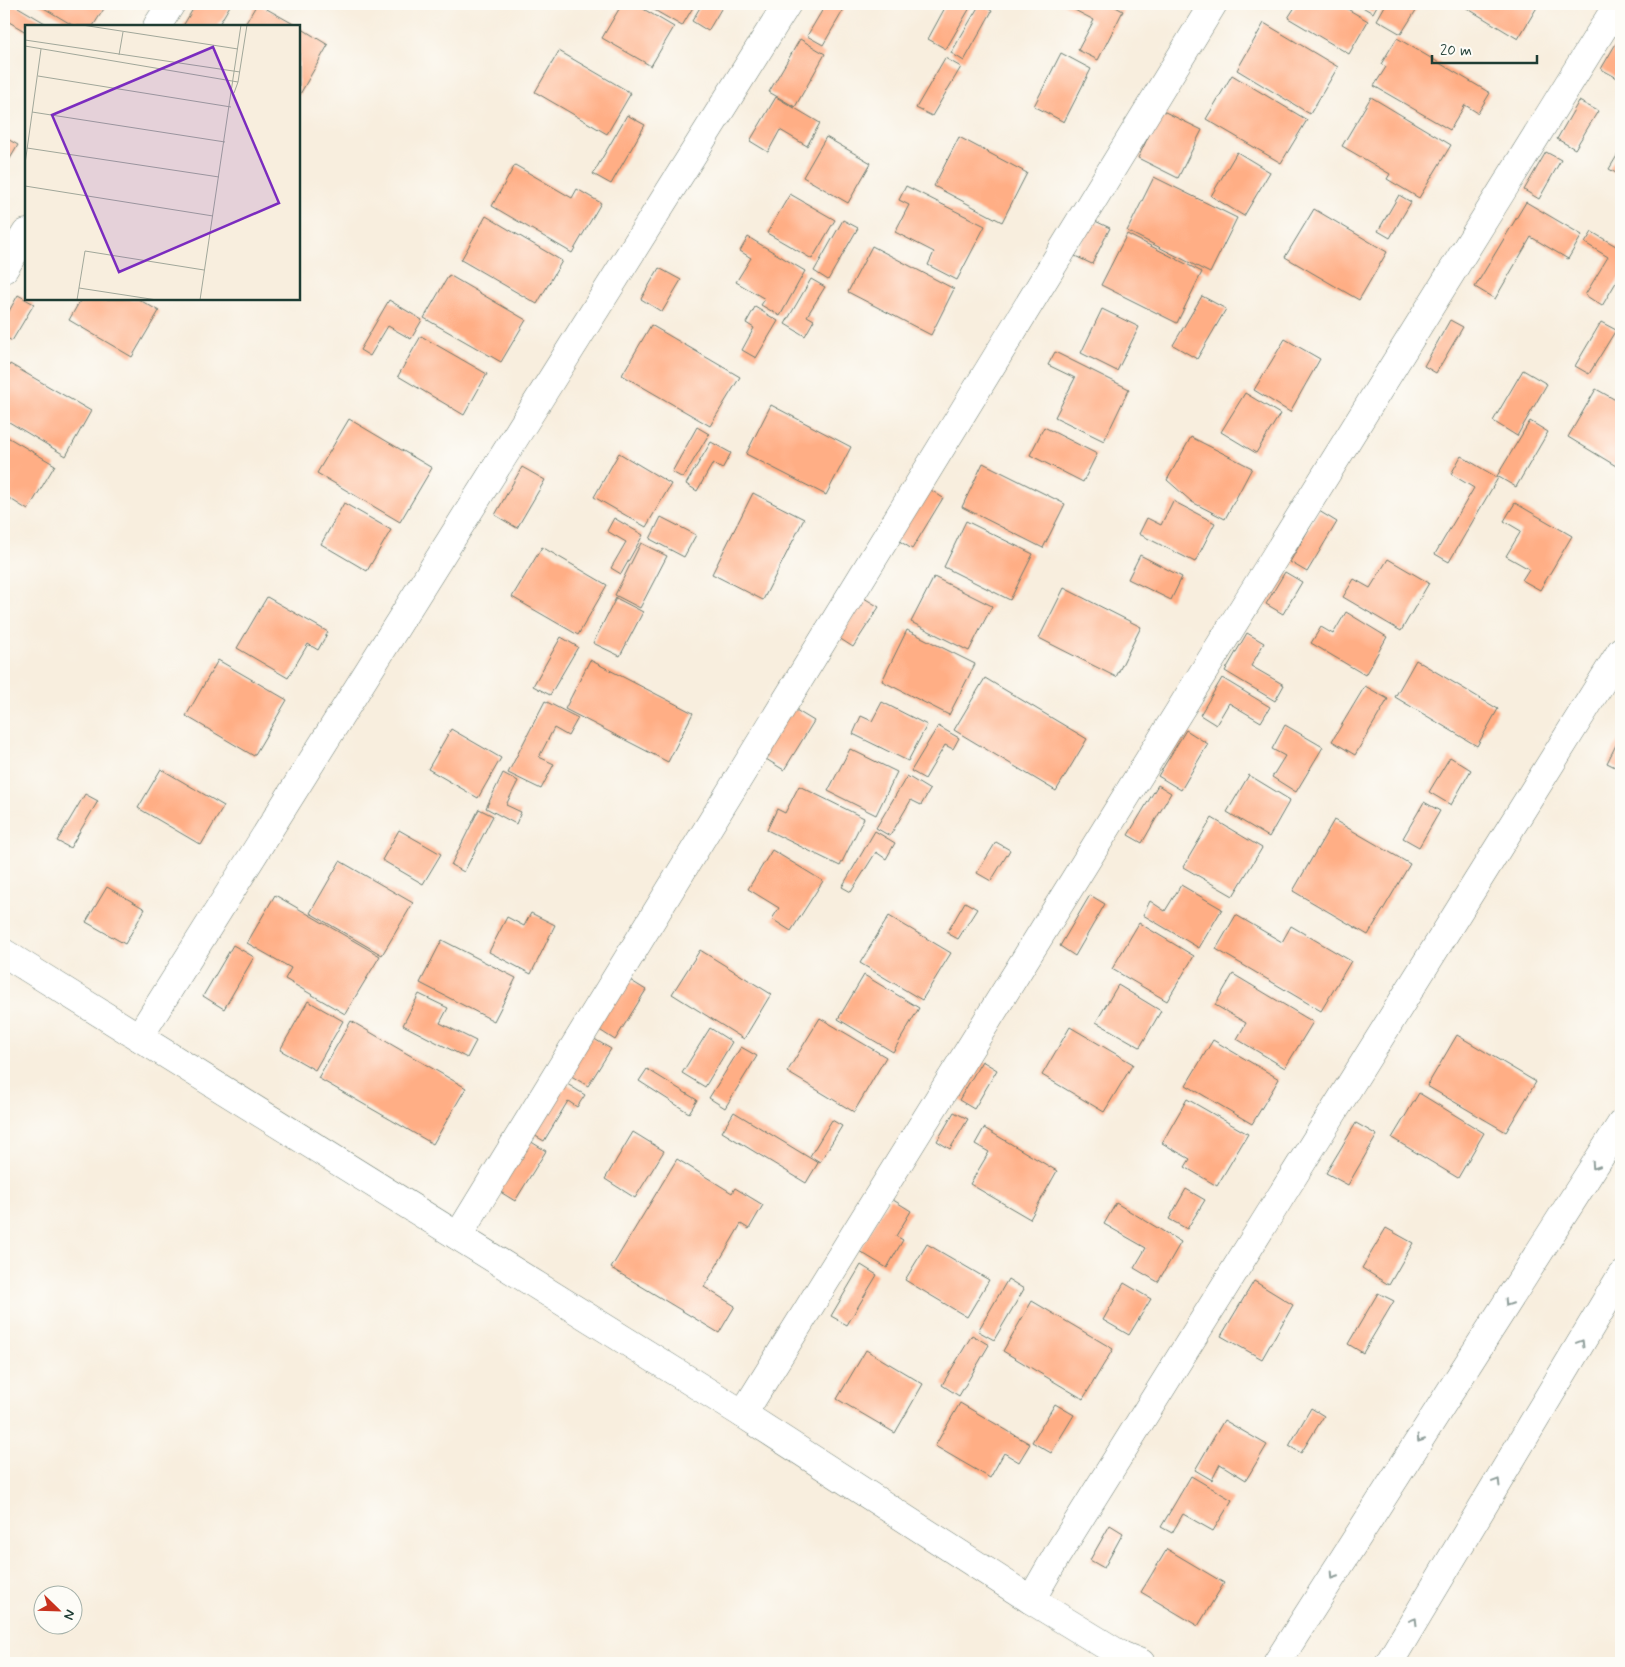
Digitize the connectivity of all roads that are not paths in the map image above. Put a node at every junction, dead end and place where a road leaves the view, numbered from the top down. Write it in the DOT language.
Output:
graph roads {
  1 [pos="171,4"];
  2 [pos="787,4"];
  3 [pos="1212,4"];
  4 [pos="1618,4"];
  5 [pos="157,25"];
  6 [pos="25,235"];
  7 [pos="4,269"];
  8 [pos="1621,651"];
  9 [pos="4,953"];
  10 [pos="139,1037"];
  11 [pos="1621,1124"];
  12 [pos="458,1236"];
  13 [pos="1621,1276"];
  14 [pos="743,1414"];
  15 [pos="1031,1600"];
  16 [pos="1130,1660"];
  17 [pos="1277,1663"];
  18 [pos="1389,1663"];
  1 -- 5 [label="street"];
  2 -- 10 [label="street"];
  3 -- 12 [label="street"];
  4 -- 14 [label="street"];
  6 -- 7 [label="street"];
  8 -- 15 [label="street"];
  9 -- 10 [label="street"];
  10 -- 12 [label="street"];
  11 -- 17 [label="street, one-way"];
  12 -- 14 [label="street"];
  18 -- 13 [label="street, one-way"];
  14 -- 15 [label="street"];
  15 -- 16 [label="street"];
}
